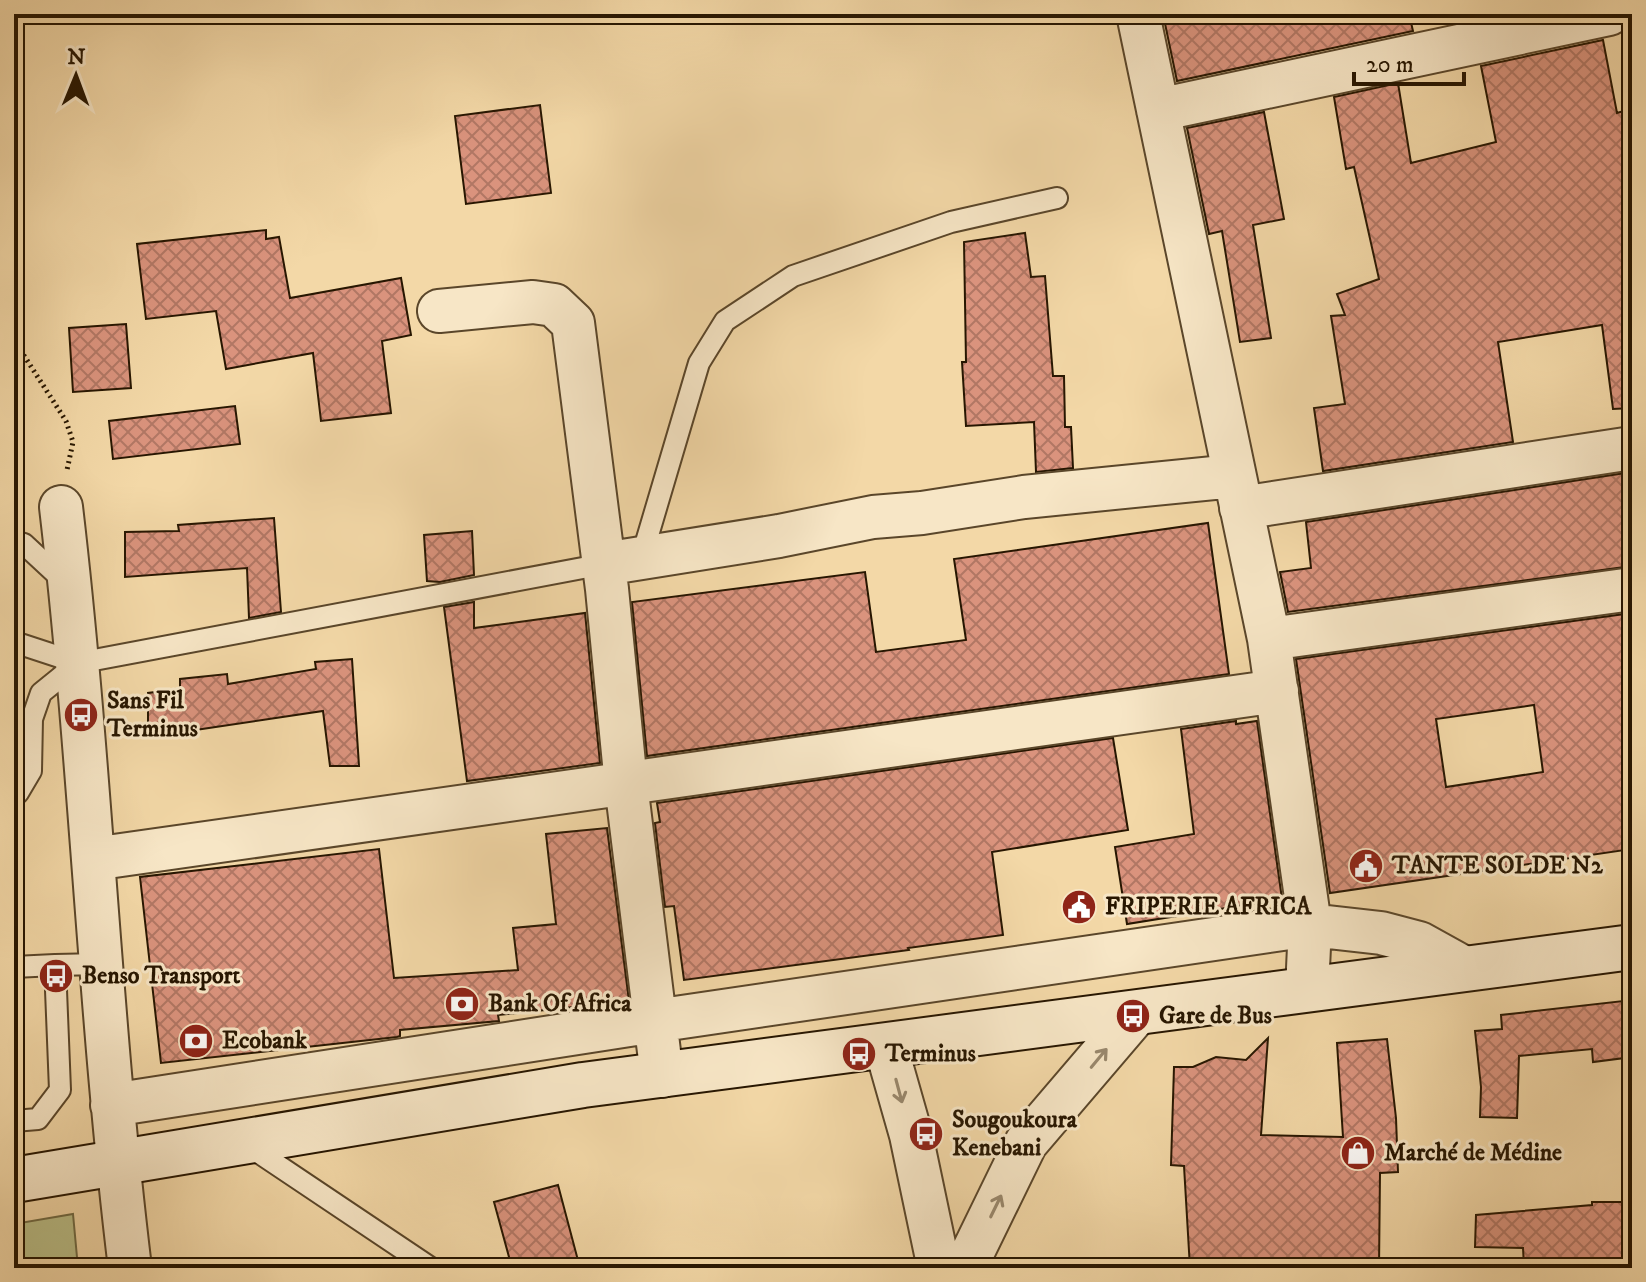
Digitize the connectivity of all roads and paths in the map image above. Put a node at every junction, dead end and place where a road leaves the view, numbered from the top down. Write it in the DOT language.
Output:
graph roads {
  1 [pos="1138,14"];
  2 [pos="1609,14"];
  3 [pos="1158,110"];
  4 [pos="1057,198"];
  5 [pos="439,311"];
  6 [pos="14,340"];
  7 [pos="1632,448"];
  8 [pos="1238,492"];
  9 [pos="61,507"];
  10 [pos="14,541"];
  11 [pos="622,561"];
  12 [pos="70,586"];
  13 [pos="1632,589"];
  14 [pos="1269,639"];
  15 [pos="14,642"];
  16 [pos="78,663"];
  17 [pos="1277,691"];
  18 [pos="626,784"];
  19 [pos="14,795"];
  20 [pos="93,859"];
  21 [pos="1310,925"];
  22 [pos="1632,947"];
  23 [pos="101,964"];
  24 [pos="55,965"];
  25 [pos="14,967"];
  26 [pos="1466,969"];
  27 [pos="1307,990"];
  28 [pos="1137,1013"];
  29 [pos="655,1021"];
  30 [pos="886,1047"];
  31 [pos="662,1076"];
  32 [pos="112,1105"];
  33 [pos="14,1121"];
  34 [pos="243,1141"];
  35 [pos="117,1162"];
  36 [pos="14,1180"];
  37 [pos="130,1268"];
  38 [pos="431,1268"];
  39 [pos="939,1268"];
  40 [pos="965,1268"];
  1 -- 3 [label="street"];
  2 -- 3 [label="street"];
  3 -- 8 [label="street"];
  4 -- 11 [label="lane"];
  5 -- 11 [label="street"];
  6 -- 9 [label="path"];
  7 -- 8 [label="street"];
  8 -- 11 [label="street"];
  8 -- 14 [label="street"];
  9 -- 12 [label="street"];
  10 -- 12 [label="lane"];
  11 -- 16 [label="lane"];
  11 -- 18 [label="street"];
  12 -- 16 [label="street"];
  13 -- 14 [label="street"];
  14 -- 17 [label="street"];
  15 -- 16 [label="lane"];
  16 -- 19 [label="lane"];
  16 -- 20 [label="street"];
  17 -- 18 [label="street"];
  17 -- 21 [label="street"];
  18 -- 20 [label="street"];
  18 -- 29 [label="street"];
  20 -- 23 [label="street"];
  21 -- 26 [label="street"];
  21 -- 27 [label="street"];
  21 -- 29 [label="street"];
  22 -- 26 [label="street"];
  23 -- 24 [label="lane"];
  23 -- 32 [label="street"];
  24 -- 25 [label="lane"];
  24 -- 33 [label="lane"];
  26 -- 27 [label="street"];
  27 -- 28 [label="street"];
  28 -- 30 [label="street"];
  40 -- 28 [label="street, one-way"];
  29 -- 31 [label="street"];
  29 -- 32 [label="street"];
  30 -- 31 [label="street"];
  30 -- 39 [label="street, one-way"];
  31 -- 34 [label="street"];
  32 -- 35 [label="street"];
  34 -- 35 [label="street"];
  34 -- 38 [label="lane"];
  35 -- 36 [label="street"];
  35 -- 37 [label="street"];
}
